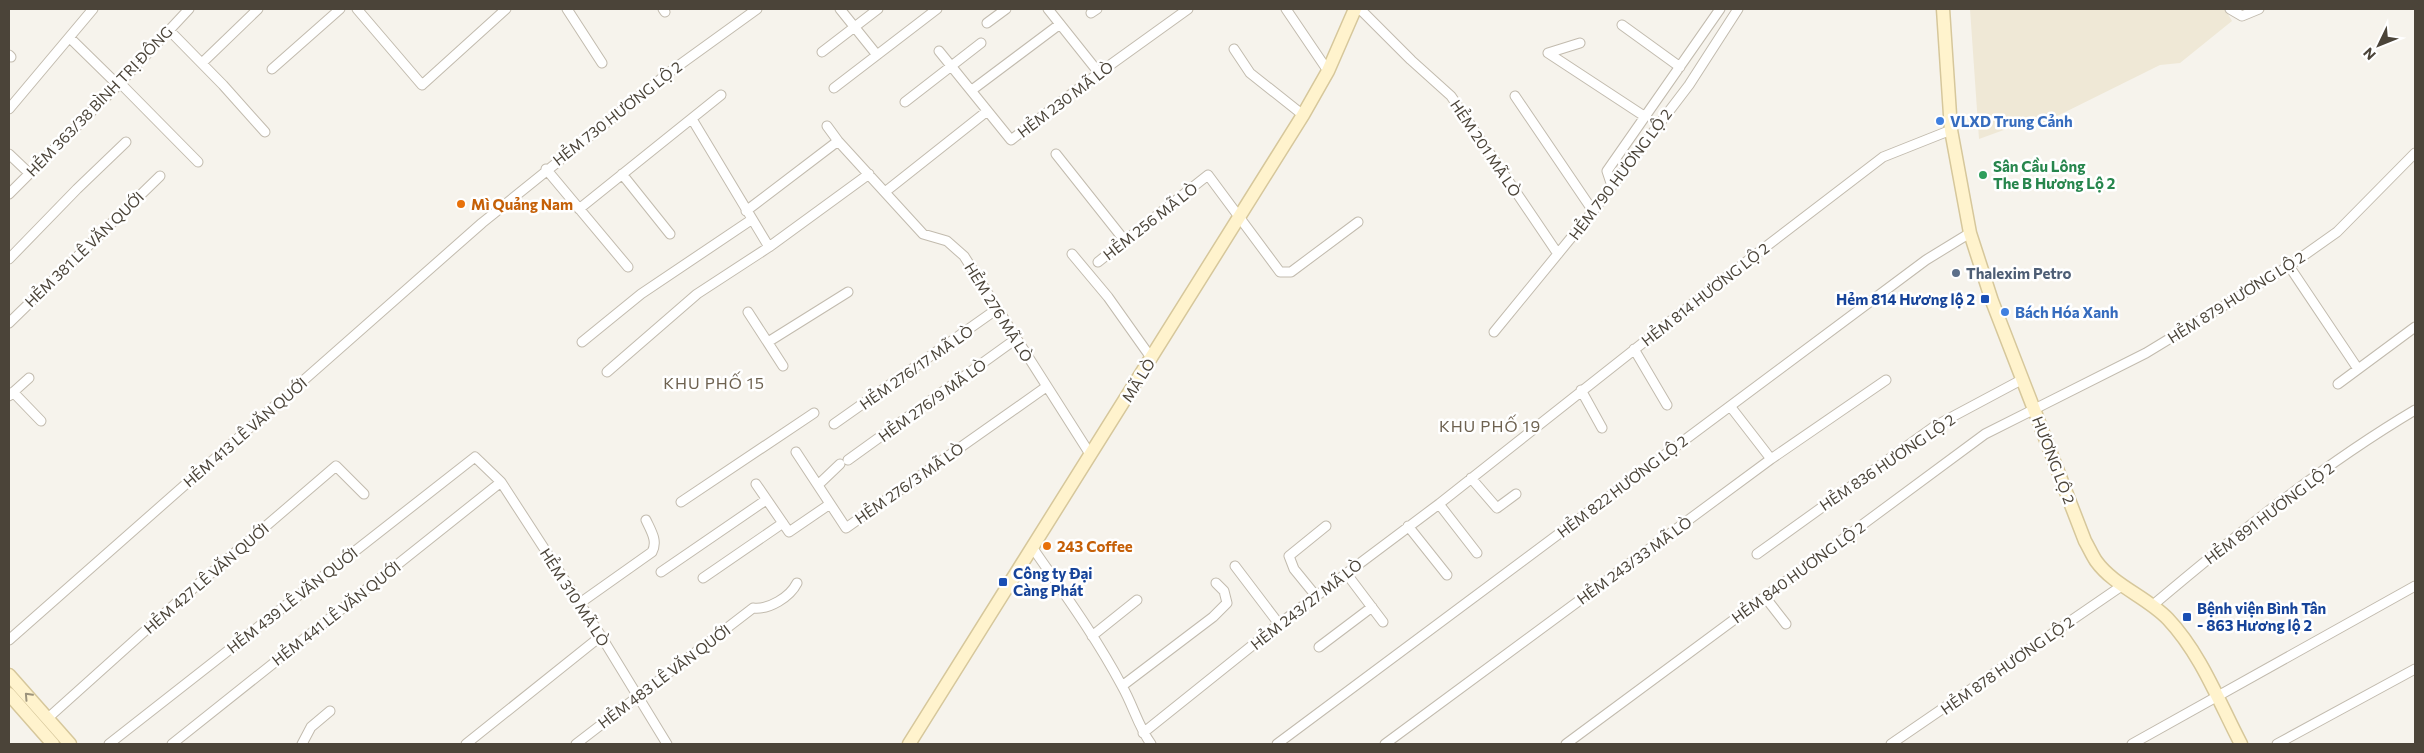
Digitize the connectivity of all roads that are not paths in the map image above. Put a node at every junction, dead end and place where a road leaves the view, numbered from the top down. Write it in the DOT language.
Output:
graph roads {
  1 [pos="93,9"];
  2 [pos="189,9"];
  3 [pos="258,9"];
  4 [pos="340,9"];
  5 [pos="357,9"];
  6 [pos="506,9"];
  7 [pos="567,9"];
  8 [pos="757,9"];
  9 [pos="840,9"];
  10 [pos="878,9"];
  11 [pos="937,9"];
  12 [pos="1006,9"];
  13 [pos="1048,9"];
  14 [pos="1188,9"];
  15 [pos="1286,9"];
  16 [pos="1355,9"];
  17 [pos="1360,9"];
  18 [pos="1720,9"];
  19 [pos="1738,9"];
  20 [pos="1943,9"];
  21 [pos="2230,9"];
  22 [pos="2259,9"];
  23 [pos="987,22"];
  24 [pos="1060,24"];
  25 [pos="1622,25"];
  26 [pos="855,27"];
  27 [pos="169,30"];
  28 [pos="70,38"];
  29 [pos="981,43"];
  30 [pos="1580,43"];
  31 [pos="1234,49"];
  32 [pos="939,51"];
  33 [pos="822,52"];
  34 [pos="877,55"];
  35 [pos="202,63"];
  36 [pos="602,63"];
  37 [pos="950,66"];
  38 [pos="1680,67"];
  39 [pos="272,69"];
  40 [pos="1328,72"];
  41 [pos="1099,73"];
  42 [pos="119,84"];
  43 [pos="834,88"];
  44 [pos="972,90"];
  45 [pos="721,95"];
  46 [pos="1515,96"];
  47 [pos="905,102"];
  48 [pos="9,109"];
  49 [pos="986,112"];
  50 [pos="1303,114"];
  51 [pos="1644,116"];
  52 [pos="692,119"];
  53 [pos="827,126"];
  54 [pos="1951,130"];
  55 [pos="265,132"];
  56 [pos="838,141"];
  57 [pos="126,142"];
  58 [pos="2415,153"];
  59 [pos="9,154"];
  60 [pos="1056,154"];
  61 [pos="198,162"];
  62 [pos="546,169"];
  63 [pos="29,173"];
  64 [pos="622,174"];
  65 [pos="869,174"];
  66 [pos="160,176"];
  67 [pos="1612,186"];
  68 [pos="885,192"];
  69 [pos="9,194"];
  70 [pos="579,209"];
  71 [pos="746,211"];
  72 [pos="1592,211"];
  73 [pos="1240,217"];
  74 [pos="751,220"];
  75 [pos="1358,222"];
  76 [pos="482,223"];
  77 [pos="1970,233"];
  78 [pos="670,234"];
  79 [pos="1125,241"];
  80 [pos="769,247"];
  81 [pos="1072,254"];
  82 [pos="1558,254"];
  83 [pos="9,259"];
  84 [pos="1098,262"];
  85 [pos="2289,266"];
  86 [pos="628,267"];
  87 [pos="848,292"];
  88 [pos="997,309"];
  89 [pos="748,312"];
  90 [pos="9,323"];
  91 [pos="2415,327"];
  92 [pos="1494,332"];
  93 [pos="1016,339"];
  94 [pos="582,342"];
  95 [pos="768,342"];
  96 [pos="1634,349"];
  97 [pos="1152,358"];
  98 [pos="782,366"];
  99 [pos="2358,369"];
  100 [pos="607,372"];
  101 [pos="29,378"];
  102 [pos="2023,379"];
  103 [pos="1886,380"];
  104 [pos="2338,384"];
  105 [pos="1046,387"];
  106 [pos="1581,390"];
  107 [pos="11,394"];
  108 [pos="1667,405"];
  109 [pos="1730,406"];
  110 [pos="2034,408"];
  111 [pos="2415,410"];
  112 [pos="814,413"];
  113 [pos="41,421"];
  114 [pos="834,424"];
  115 [pos="1602,428"];
  116 [pos="796,452"];
  117 [pos="1090,454"];
  118 [pos="475,457"];
  119 [pos="1771,459"];
  120 [pos="1471,478"];
  121 [pos="501,482"];
  122 [pos="756,484"];
  123 [pos="818,484"];
  124 [pos="364,494"];
  125 [pos="1516,494"];
  126 [pos="766,500"];
  127 [pos="681,502"];
  128 [pos="830,504"];
  129 [pos="1439,504"];
  130 [pos="646,520"];
  131 [pos="783,523"];
  132 [pos="1326,526"];
  133 [pos="1408,526"];
  134 [pos="1032,547"];
  135 [pos="1477,553"];
  136 [pos="1757,554"];
  137 [pos="1235,566"];
  138 [pos="661,572"];
  139 [pos="1346,573"];
  140 [pos="1447,575"];
  141 [pos="703,578"];
  142 [pos="797,583"];
  143 [pos="1216,583"];
  144 [pos="2123,585"];
  145 [pos="2415,586"];
  146 [pos="1316,596"];
  147 [pos="1765,597"];
  148 [pos="1137,600"];
  149 [pos="580,603"];
  150 [pos="2153,606"];
  151 [pos="1372,607"];
  152 [pos="1383,622"];
  153 [pos="1279,624"];
  154 [pos="1786,624"];
  155 [pos="601,636"];
  156 [pos="1092,636"];
  157 [pos="9,640"];
  158 [pos="1318,647"];
  159 [pos="2415,669"];
  160 [pos="9,675"];
  161 [pos="1122,686"];
  162 [pos="9,694"];
  163 [pos="637,696"];
  164 [pos="2216,696"];
  165 [pos="330,711"];
  166 [pos="48,718"];
  167 [pos="1143,733"];
  168 [pos="64,742"];
  169 [pos="53,744"];
  170 [pos="109,744"];
  171 [pos="172,744"];
  172 [pos="302,744"];
  173 [pos="466,744"];
  174 [pos="576,744"];
  175 [pos="668,744"];
  176 [pos="909,744"];
  177 [pos="1152,744"];
  178 [pos="1277,744"];
  179 [pos="1385,744"];
  180 [pos="1566,744"];
  181 [pos="1891,744"];
  182 [pos="2132,744"];
  183 [pos="2241,744"];
  184 [pos="2277,744"];
  1 -- 28 [label="street"];
  2 -- 27 [label="street, HẺM 363/38 BÌNH TRỊ ĐÔNG"];
  3 -- 35 [label="street"];
  4 -- 39 [label="street"];
  5 -- 6 [label="street"];
  7 -- 36 [label="street"];
  8 -- 62 [label="street, HẺM 730 HƯƠNG LỘ 2"];
  9 -- 26 [label="street"];
  10 -- 26 [label="street"];
  11 -- 34 [label="street"];
  12 -- 23 [label="street"];
  13 -- 24 [label="street"];
  14 -- 41 [label="street, HẺM 230 MÃ LÒ"];
  15 -- 40 [label="street"];
  16 -- 40 [label="main road, MÃ LÒ"];
  17 -- 82 [label="street, HẺM 201 MÃ LÒ"];
  18 -- 38 [label="street"];
  19 -- 67 [label="street, HẺM 790 HƯƠNG LỘ 2"];
  20 -- 54 [label="main road"];
  21 -- 22 [label="street"];
  24 -- 41 [label="street"];
  24 -- 44 [label="street"];
  25 -- 38 [label="street"];
  26 -- 33 [label="street"];
  26 -- 34 [label="street"];
  27 -- 35 [label="street"];
  27 -- 42 [label="street, HẺM 363/38 BÌNH TRỊ ĐÔNG"];
  28 -- 42 [label="street"];
  28 -- 48 [label="street"];
  29 -- 37 [label="street"];
  30 -- 51 [label="street"];
  31 -- 50 [label="street"];
  32 -- 37 [label="street, HẺM 230 MÃ LÒ"];
  34 -- 43 [label="street"];
  35 -- 55 [label="street"];
  37 -- 44 [label="street, HẺM 230 MÃ LÒ"];
  37 -- 47 [label="street"];
  38 -- 51 [label="street"];
  40 -- 50 [label="main road, MÃ LÒ"];
  41 -- 49 [label="street, HẺM 230 MÃ LÒ"];
  42 -- 61 [label="street"];
  42 -- 63 [label="street, HẺM 363/38 BÌNH TRỊ ĐÔNG"];
  44 -- 49 [label="street, HẺM 230 MÃ LÒ"];
  45 -- 52 [label="street"];
  46 -- 72 [label="street"];
  49 -- 68 [label="street"];
  50 -- 73 [label="main road, MÃ LÒ"];
  51 -- 67 [label="street"];
  52 -- 64 [label="street"];
  52 -- 71 [label="street"];
  53 -- 56 [label="street, HẺM 276 MÃ LÒ"];
  54 -- 77 [label="main road, HƯƠNG LỘ 2"];
  54 -- 96 [label="street, HẺM 814 HƯƠNG LỘ 2"];
  56 -- 65 [label="street, HẺM 276 MÃ LÒ"];
  56 -- 71 [label="street"];
  57 -- 83 [label="street"];
  58 -- 85 [label="street, HẺM 879 HƯƠNG LỘ 2"];
  59 -- 63 [label="street"];
  60 -- 79 [label="street"];
  62 -- 70 [label="street"];
  62 -- 76 [label="street, HẺM 730 HƯƠNG LỘ 2"];
  63 -- 69 [label="street, HẺM 363/38 BÌNH TRỊ ĐÔNG"];
  64 -- 70 [label="street"];
  64 -- 78 [label="street"];
  65 -- 68 [label="street, HẺM 276 MÃ LÒ"];
  65 -- 80 [label="street"];
  66 -- 90 [label="street, HẺM 381 LÊ VĂN QUỚI"];
  67 -- 72 [label="street, HẺM 790 HƯƠNG LỘ 2"];
  68 -- 88 [label="street, HẺM 276 MÃ LÒ"];
  70 -- 86 [label="street"];
  71 -- 74 [label="street"];
  72 -- 82 [label="street, HẺM 790 HƯƠNG LỘ 2"];
  73 -- 75 [label="street"];
  73 -- 79 [label="street, HẺM 256 MÃ LÒ"];
  73 -- 97 [label="main road, MÃ LÒ"];
  74 -- 80 [label="street"];
  74 -- 94 [label="street"];
  76 -- 157 [label="street, HẺM 413 LÊ VĂN QUỚI"];
  77 -- 102 [label="main road, HƯƠNG LỘ 2"];
  77 -- 109 [label="street, HẺM 822 HƯƠNG LỘ 2"];
  79 -- 84 [label="street, HẺM 256 MÃ LÒ"];
  80 -- 100 [label="street"];
  81 -- 97 [label="street"];
  82 -- 92 [label="street, HẺM 790 HƯƠNG LỘ 2"];
  85 -- 99 [label="street"];
  85 -- 110 [label="street, HẺM 879 HƯƠNG LỘ 2"];
  87 -- 95 [label="street"];
  88 -- 93 [label="street, HẺM 276 MÃ LÒ"];
  88 -- 114 [label="street, HẺM 276/17 MÃ LÒ"];
  89 -- 95 [label="street"];
  91 -- 99 [label="street"];
  93 -- 105 [label="street, HẺM 276 MÃ LÒ"];
  93 -- 123 [label="street, HẺM 276/9 MÃ LÒ"];
  95 -- 98 [label="street"];
  96 -- 106 [label="street, HẺM 814 HƯƠNG LỘ 2"];
  96 -- 108 [label="street"];
  97 -- 117 [label="main road, MÃ LÒ"];
  99 -- 104 [label="street"];
  101 -- 107 [label="street"];
  102 -- 110 [label="main road, HƯƠNG LỘ 2"];
  102 -- 136 [label="street, HẺM 836 HƯƠNG LỘ 2"];
  103 -- 119 [label="street, HẺM 243/33 MÃ LÒ"];
  105 -- 117 [label="street, HẺM 276 MÃ LÒ"];
  105 -- 128 [label="street, HẺM 276/3 MÃ LÒ"];
  106 -- 115 [label="street"];
  106 -- 120 [label="street, HẺM 814 HƯƠNG LỘ 2"];
  107 -- 113 [label="street"];
  109 -- 119 [label="street"];
  109 -- 178 [label="street, HẺM 822 HƯƠNG LỘ 2"];
  110 -- 144 [label="main road, HƯƠNG LỘ 2"];
  110 -- 147 [label="street, HẺM 840 HƯƠNG LỘ 2"];
  111 -- 150 [label="street, HẺM 891 HƯƠNG LỘ 2"];
  112 -- 127 [label="street"];
  116 -- 123 [label="street, HẺM 276/3 MÃ LÒ"];
  117 -- 134 [label="main road, MÃ LÒ"];
  118 -- 121 [label="street, HẺM 310 MÃ LÒ"];
  118 -- 170 [label="street, HẺM 439 LÊ VĂN QUỚI"];
  119 -- 179 [label="street, HẺM 243/33 MÃ LÒ"];
  120 -- 125 [label="street"];
  120 -- 129 [label="street, HẺM 243/27 MÃ LÒ"];
  121 -- 149 [label="street, HẺM 310 MÃ LÒ"];
  121 -- 171 [label="street, HẺM 441 LÊ VĂN QUỚI"];
  122 -- 126 [label="street"];
  123 -- 128 [label="street, HẺM 276/3 MÃ LÒ"];
  124 -- 166 [label="street, HẺM 427 LÊ VĂN QUỚI"];
  126 -- 131 [label="street"];
  126 -- 138 [label="street"];
  128 -- 131 [label="street"];
  129 -- 133 [label="street, HẺM 243/27 MÃ LÒ"];
  129 -- 135 [label="street"];
  130 -- 149 [label="street"];
  131 -- 141 [label="street"];
  132 -- 146 [label="street"];
  133 -- 139 [label="street, HẺM 243/27 MÃ LÒ"];
  133 -- 140 [label="street"];
  134 -- 156 [label="street"];
  134 -- 176 [label="main road, MÃ LÒ"];
  137 -- 153 [label="street"];
  139 -- 146 [label="street, HẺM 243/27 MÃ LÒ"];
  139 -- 151 [label="street"];
  142 -- 163 [label="street, HẺM 483 LÊ VĂN QUỚI"];
  143 -- 161 [label="street"];
  144 -- 150 [label="main road, HƯƠNG LỘ 2"];
  144 -- 181 [label="street, HẺM 878 HƯƠNG LỘ 2"];
  145 -- 164 [label="street"];
  146 -- 153 [label="street, HẺM 243/27 MÃ LÒ"];
  147 -- 154 [label="street"];
  147 -- 180 [label="street, HẺM 840 HƯƠNG LỘ 2"];
  148 -- 156 [label="street"];
  149 -- 155 [label="street, HẺM 310 MÃ LÒ"];
  150 -- 164 [label="main road, HƯƠNG LỘ 2"];
  151 -- 152 [label="street"];
  151 -- 158 [label="street"];
  153 -- 167 [label="street, HẺM 243/27 MÃ LÒ"];
  155 -- 163 [label="street, HẺM 310 MÃ LÒ"];
  155 -- 173 [label="street"];
  156 -- 161 [label="street"];
  159 -- 184 [label="street"];
  166 -- 160 [label="main road, one-way"];
  161 -- 167 [label="street"];
  162 -- 169 [label="main road"];
  163 -- 174 [label="street, HẺM 483 LÊ VĂN QUỚI"];
  163 -- 175 [label="street, HẺM 310 MÃ LÒ"];
  164 -- 182 [label="street"];
  164 -- 183 [label="main road, HƯƠNG LỘ 2"];
  165 -- 172 [label="street"];
  166 -- 168 [label="main road"];
  167 -- 177 [label="street"];
}
